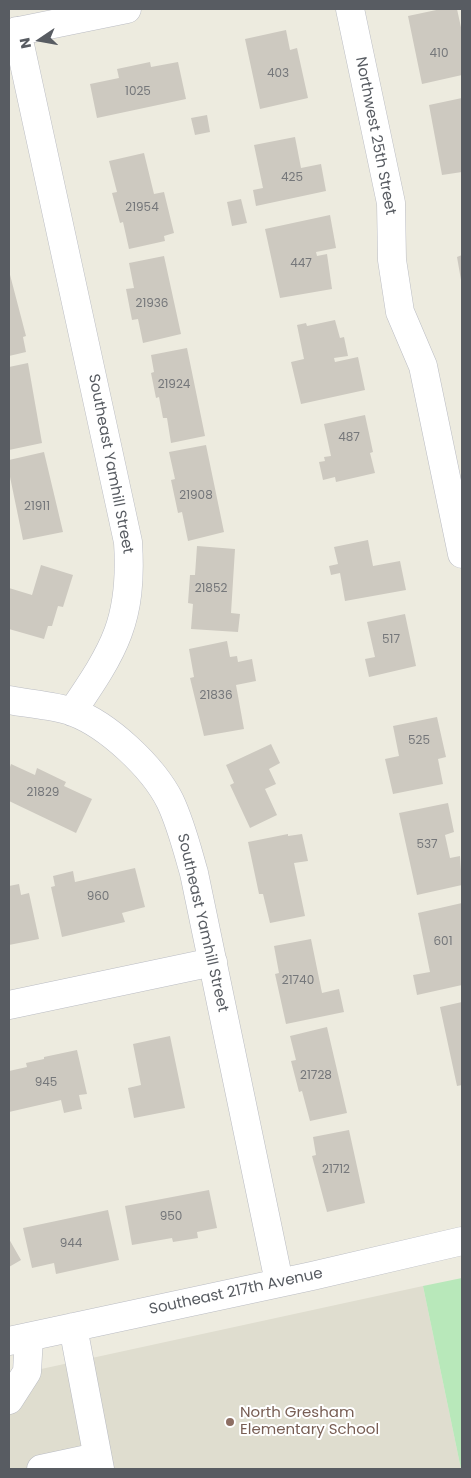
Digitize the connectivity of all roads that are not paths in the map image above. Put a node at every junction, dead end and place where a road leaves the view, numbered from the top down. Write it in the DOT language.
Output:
graph roads {
  1 [pos="127,9"];
  2 [pos="350,9"];
  3 [pos="13,32"];
  4 [pos="462,554"];
  5 [pos="9,700"];
  6 [pos="72,712"];
  7 [pos="213,962"];
  8 [pos="9,1005"];
  9 [pos="462,1241"];
  10 [pos="279,1282"];
  11 [pos="73,1327"];
  12 [pos="19,1339"];
  13 [pos="9,1400"];
  14 [pos="99,1463"];
  15 [pos="41,1469"];
  1 -- 3 [label="street"];
  2 -- 4 [label="street, Northwest 25th Street"];
  3 -- 6 [label="street, Southeast Yamhill Street"];
  5 -- 6 [label="street"];
  6 -- 7 [label="street, Southeast Yamhill Street"];
  7 -- 8 [label="street"];
  7 -- 10 [label="street, Southeast Yamhill Street"];
  9 -- 10 [label="street, Southeast 217th Avenue"];
  10 -- 11 [label="street, Southeast 217th Avenue"];
  11 -- 12 [label="street, Southeast 217th Avenue"];
  11 -- 14 [label="street"];
  12 -- 13 [label="street"];
  14 -- 15 [label="street"];
}
